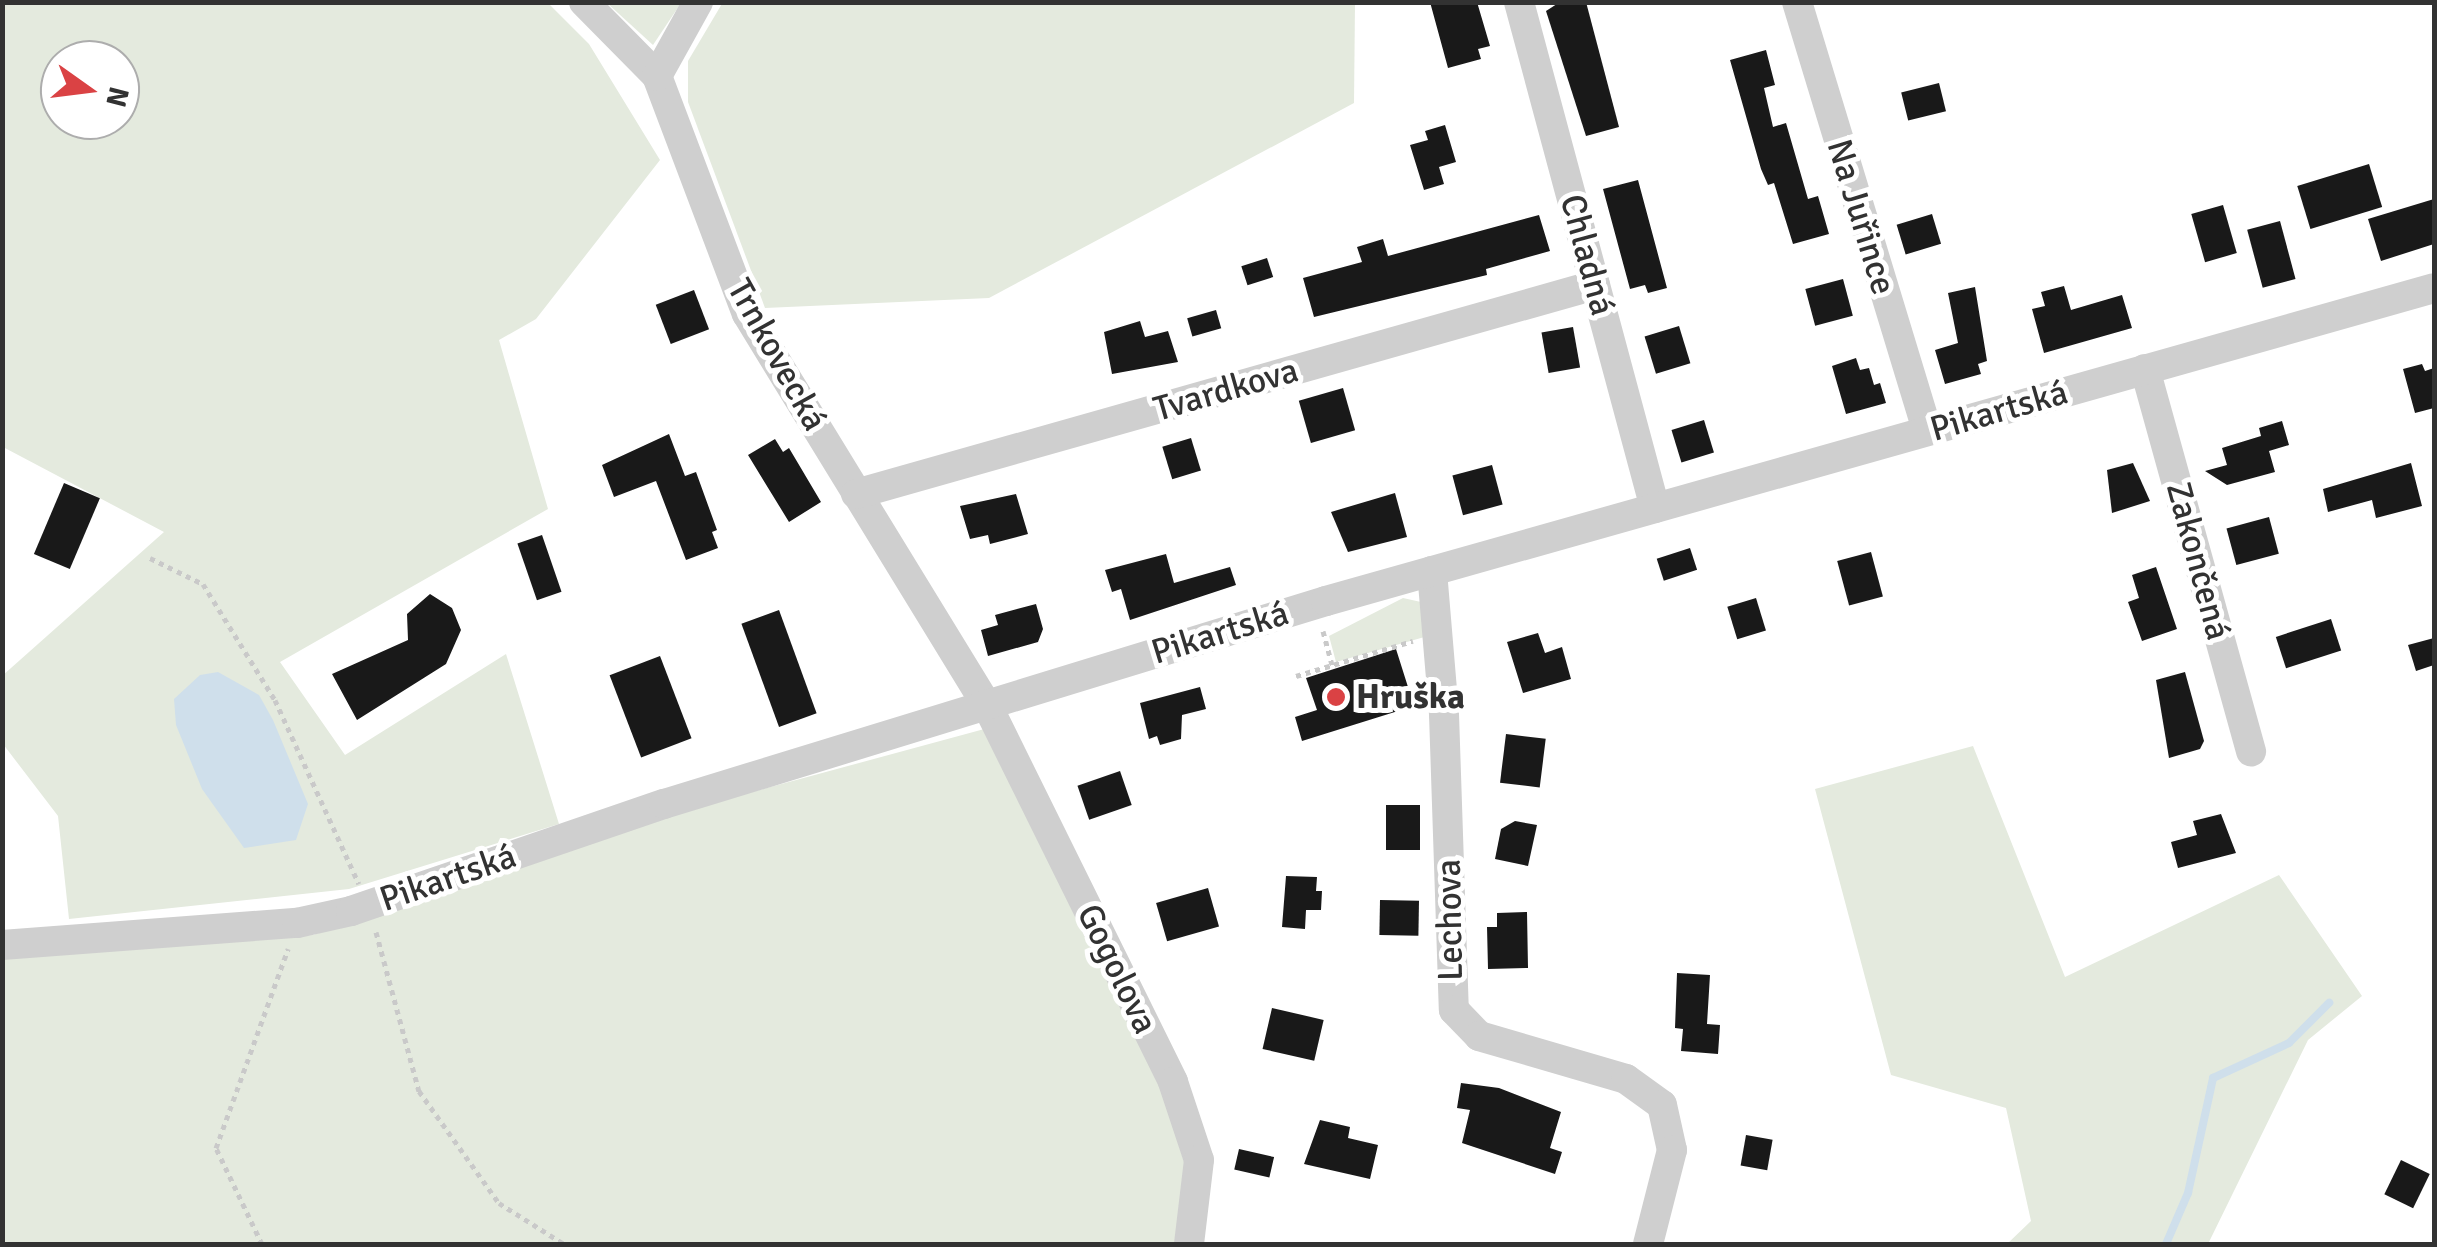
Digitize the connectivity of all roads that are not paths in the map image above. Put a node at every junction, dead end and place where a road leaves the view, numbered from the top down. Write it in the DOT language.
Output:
graph roads {
  1 [pos="584,2"];
  2 [pos="698,2"];
  3 [pos="1519,2"];
  4 [pos="1798,2"];
  5 [pos="657,76"];
  6 [pos="1595,285"];
  7 [pos="2434,288"];
  8 [pos="2145,370"];
  9 [pos="1927,431"];
  10 [pos="856,494"];
  11 [pos="1655,508"];
  12 [pos="1432,570"];
  13 [pos="987,706"];
  14 [pos="2251,752"];
  15 [pos="2,945"];
  16 [pos="1189,1244"];
  17 [pos="1648,1244"];
  1 -- 5 [label="street, Trnkovecká"];
  2 -- 5 [label="street"];
  3 -- 6 [label="street, Chladná"];
  4 -- 9 [label="street, Na Juřince"];
  5 -- 10 [label="street, Trnkovecká"];
  6 -- 10 [label="street, Tvardkova"];
  6 -- 11 [label="street, Chladná"];
  7 -- 8 [label="street, Pikartská"];
  8 -- 9 [label="street, Pikartská"];
  8 -- 14 [label="street, Zakončená"];
  9 -- 11 [label="street, Pikartská"];
  10 -- 13 [label="street, Trnkovecká"];
  11 -- 12 [label="street, Pikartská"];
  12 -- 13 [label="street, Pikartská"];
  12 -- 17 [label="street, Lechova"];
  13 -- 15 [label="street, Pikartská"];
  13 -- 16 [label="street, Gogolova"];
}
